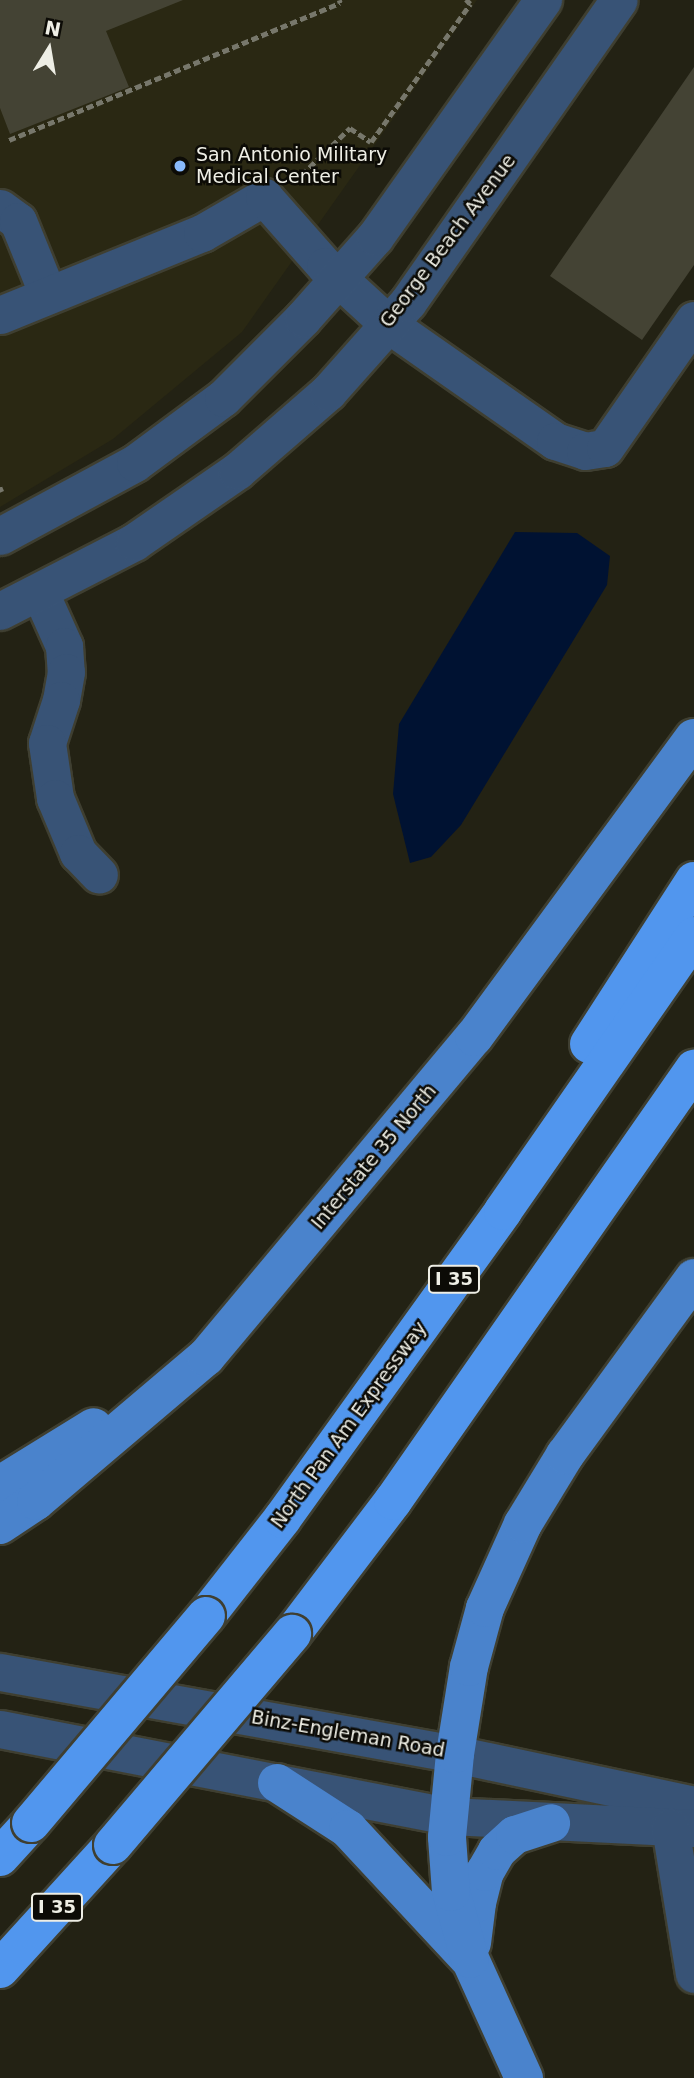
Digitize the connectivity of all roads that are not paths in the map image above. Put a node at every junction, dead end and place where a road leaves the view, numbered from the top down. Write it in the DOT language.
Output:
graph roads {
  1 [pos="543,0"];
  2 [pos="619,0"];
  3 [pos="0,208"];
  4 [pos="339,278"];
  5 [pos="48,295"];
  6 [pos="0,315"];
  7 [pos="694,320"];
  8 [pos="388,324"];
  9 [pos="0,536"];
  10 [pos="47,608"];
  11 [pos="0,611"];
  12 [pos="694,738"];
  13 [pos="99,875"];
  14 [pos="694,881"];
  15 [pos="694,936"];
  16 [pos="694,1069"];
  17 [pos="694,1278"];
  18 [pos="206,1357"];
  19 [pos="0,1485"];
  20 [pos="282,1519"];
  21 [pos="0,1525"];
  22 [pos="0,1672"];
  23 [pos="0,1729"];
  24 [pos="455,1754"];
  25 [pos="277,1783"];
  26 [pos="450,1816"];
  27 [pos="686,1820"];
  28 [pos="551,1823"];
  29 [pos="0,1857"];
  30 [pos="470,1959"];
  31 [pos="0,1969"];
  32 [pos="694,1974"];
  33 [pos="524,2078"];
  1 -- 4 [label="street"];
  2 -- 8 [label="street, George Beach Avenue"];
  3 -- 5 [label="street"];
  4 -- 5 [label="street"];
  4 -- 8 [label="street"];
  4 -- 9 [label="street"];
  5 -- 6 [label="street"];
  7 -- 8 [label="street"];
  8 -- 11 [label="street, George Beach Avenue"];
  10 -- 13 [label="street"];
  12 -- 18 [label="main road, Interstate 35 North"];
  14 -- 20 [label="highway"];
  15 -- 20 [label="highway, North Pan Am Expressway / I 35"];
  16 -- 31 [label="highway, I 35, bridge"];
  17 -- 24 [label="main road"];
  18 -- 19 [label="main road"];
  18 -- 21 [label="main road, Interstate 35 North"];
  20 -- 29 [label="highway, North Pan Am Expressway / I 35, bridge"];
  22 -- 24 [label="street, Binz-Engleman Road"];
  23 -- 25 [label="street"];
  24 -- 26 [label="main road"];
  24 -- 27 [label="street, Binz-Engleman Road"];
  25 -- 26 [label="street"];
  25 -- 30 [label="main road"];
  26 -- 28 [label="street"];
  26 -- 30 [label="main road"];
  27 -- 28 [label="street"];
  27 -- 32 [label="street"];
  28 -- 30 [label="main road"];
  30 -- 33 [label="main road"];
}
